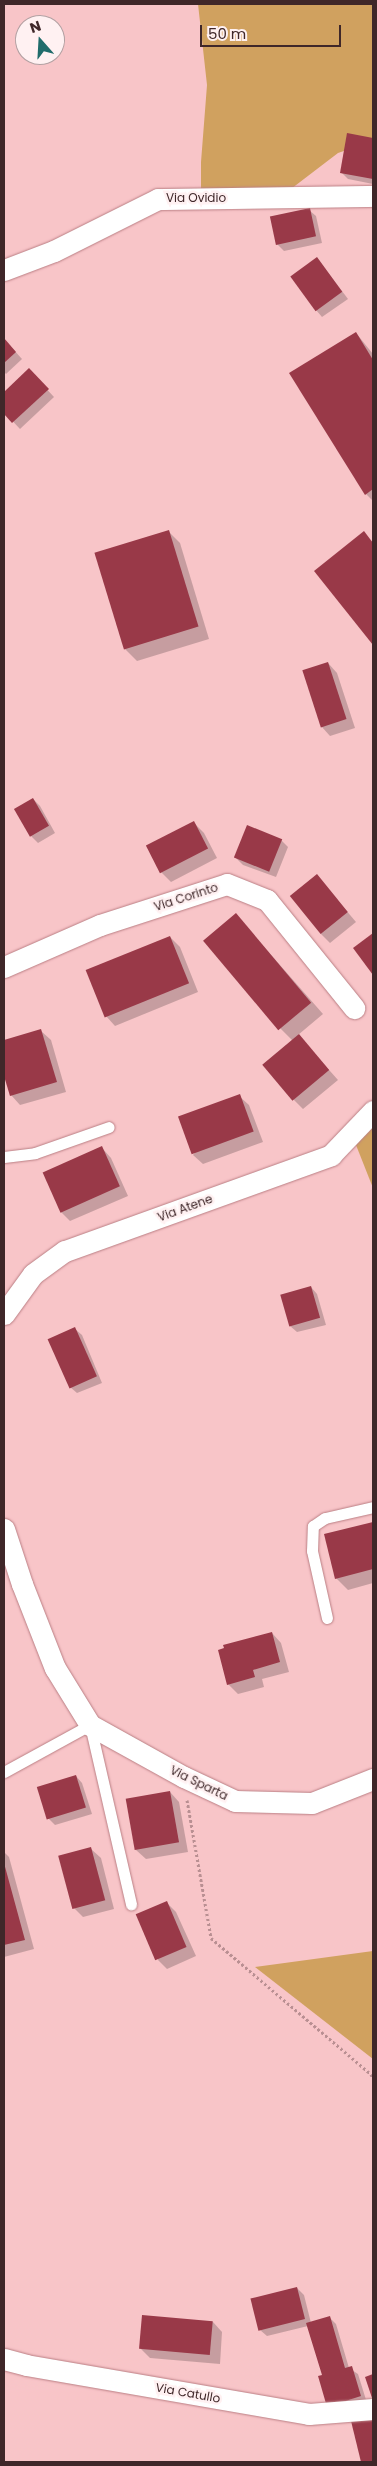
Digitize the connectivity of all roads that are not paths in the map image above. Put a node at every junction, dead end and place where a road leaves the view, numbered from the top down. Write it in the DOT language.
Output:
graph roads {
  1 [pos="373,196"];
  2 [pos="4,270"];
  3 [pos="4,967"];
  4 [pos="354,1008"];
  5 [pos="373,1111"];
  6 [pos="109,1127"];
  7 [pos="4,1157"];
  8 [pos="4,1314"];
  9 [pos="373,1507"];
  10 [pos="4,1529"];
  11 [pos="326,1618"];
  12 [pos="90,1725"];
  13 [pos="4,1772"];
  14 [pos="373,1779"];
  15 [pos="131,1904"];
  16 [pos="4,2359"];
  17 [pos="373,2409"];
  1 -- 2 [label="street, Via Ovidio"];
  3 -- 4 [label="street, Via Corinto"];
  5 -- 8 [label="street, Via Atene"];
  6 -- 7 [label="lane"];
  9 -- 11 [label="lane"];
  10 -- 12 [label="street, Via Sparta"];
  12 -- 13 [label="lane"];
  12 -- 14 [label="street, Via Sparta"];
  12 -- 15 [label="lane, Via Sparta"];
  16 -- 17 [label="street, Via Catullo"];
}
